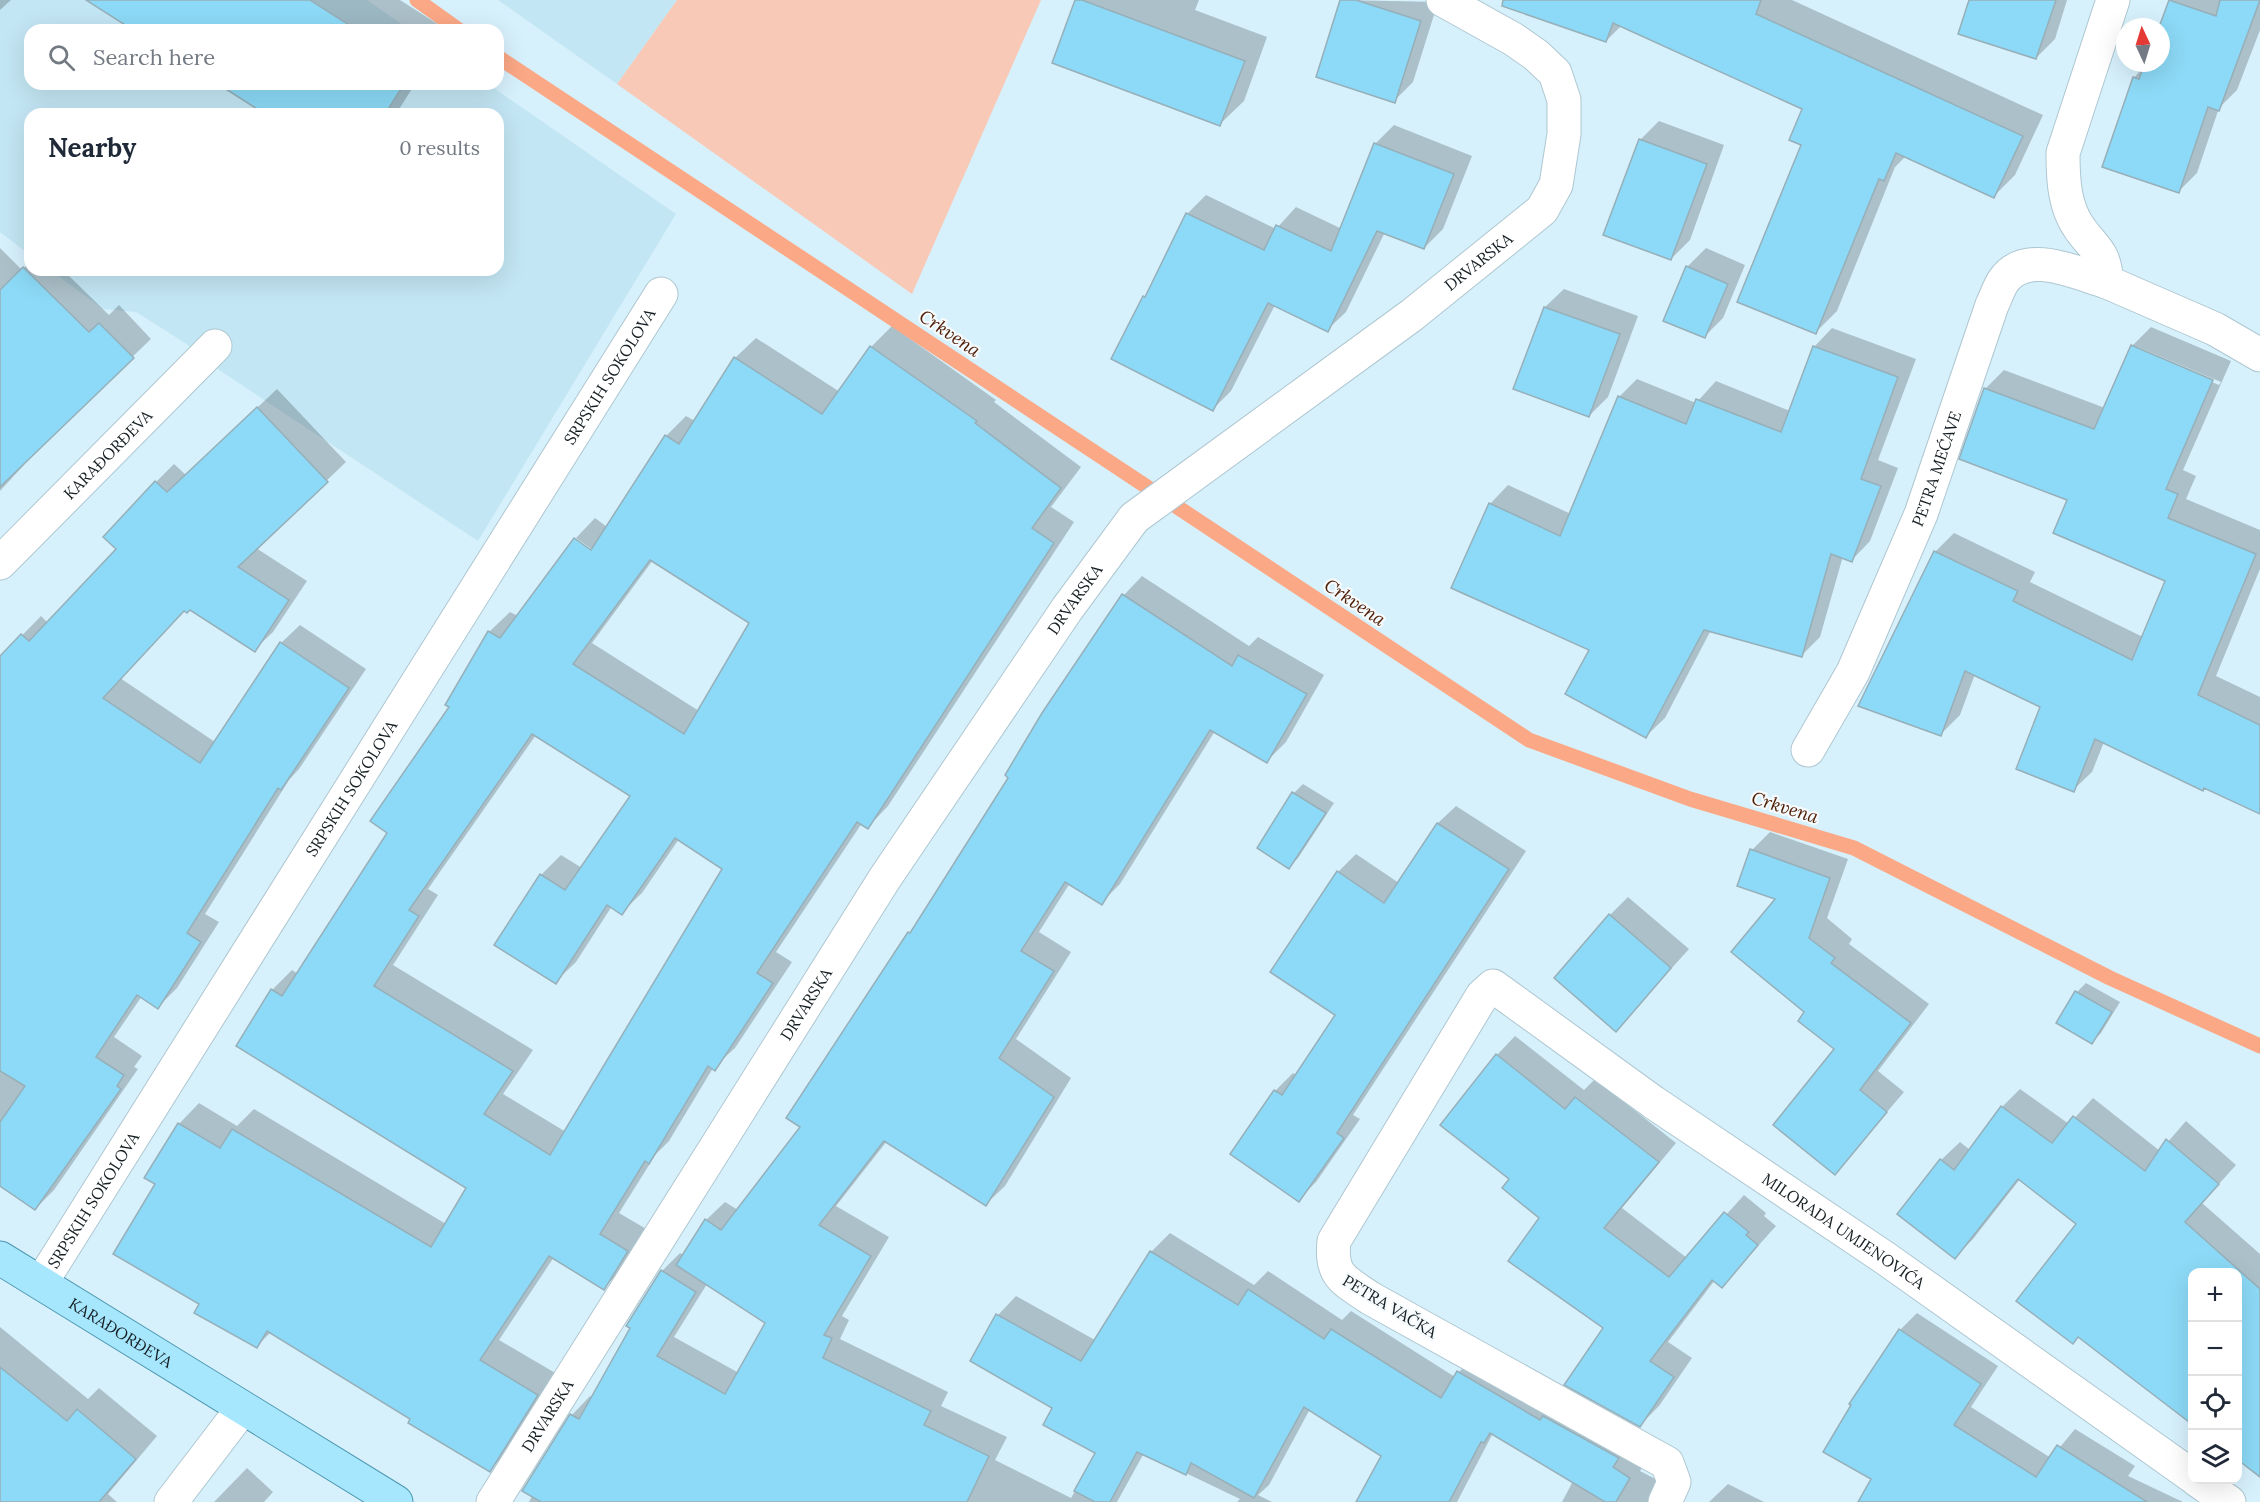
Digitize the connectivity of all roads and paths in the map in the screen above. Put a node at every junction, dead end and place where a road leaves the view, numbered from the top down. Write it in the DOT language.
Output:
graph roads {
  1 [pos="1443,0"];
  2 [pos="2113,0"];
  3 [pos="2107,282"];
  4 [pos="661,294"];
  5 [pos="215,346"];
  6 [pos="2260,355"];
  7 [pos="0,563"];
  8 [pos="1808,750"];
  9 [pos="1493,986"];
  10 [pos="0,1258"];
  11 [pos="41,1283"];
  12 [pos="242,1409"];
  13 [pos="2188,1472"];
  14 [pos="2204,1484"];
  15 [pos="171,1502"];
  16 [pos="396,1502"];
  17 [pos="493,1502"];
  18 [pos="1665,1502"];
  19 [pos="2229,1502"];
  1 -- 17 [label="street, DRVARSKA"];
  2 -- 3 [label="street"];
  3 -- 6 [label="street, PETRA MEĆAVE"];
  3 -- 8 [label="street, PETRA MEĆAVE"];
  4 -- 11 [label="street, SRPSKIH SOKOLOVA"];
  5 -- 7 [label="street, KARAĐORĐEVA"];
  9 -- 13 [label="street, MILORADA UMJENOVIĆA"];
  9 -- 18 [label="street, PETRA VAČKA"];
  10 -- 11 [label="main road, KARAĐORĐEVA"];
  11 -- 12 [label="main road, KARAĐORĐEVA"];
  12 -- 15 [label="street"];
  12 -- 16 [label="main road, KARAĐORĐEVA"];
  14 -- 19 [label="street"];
}
